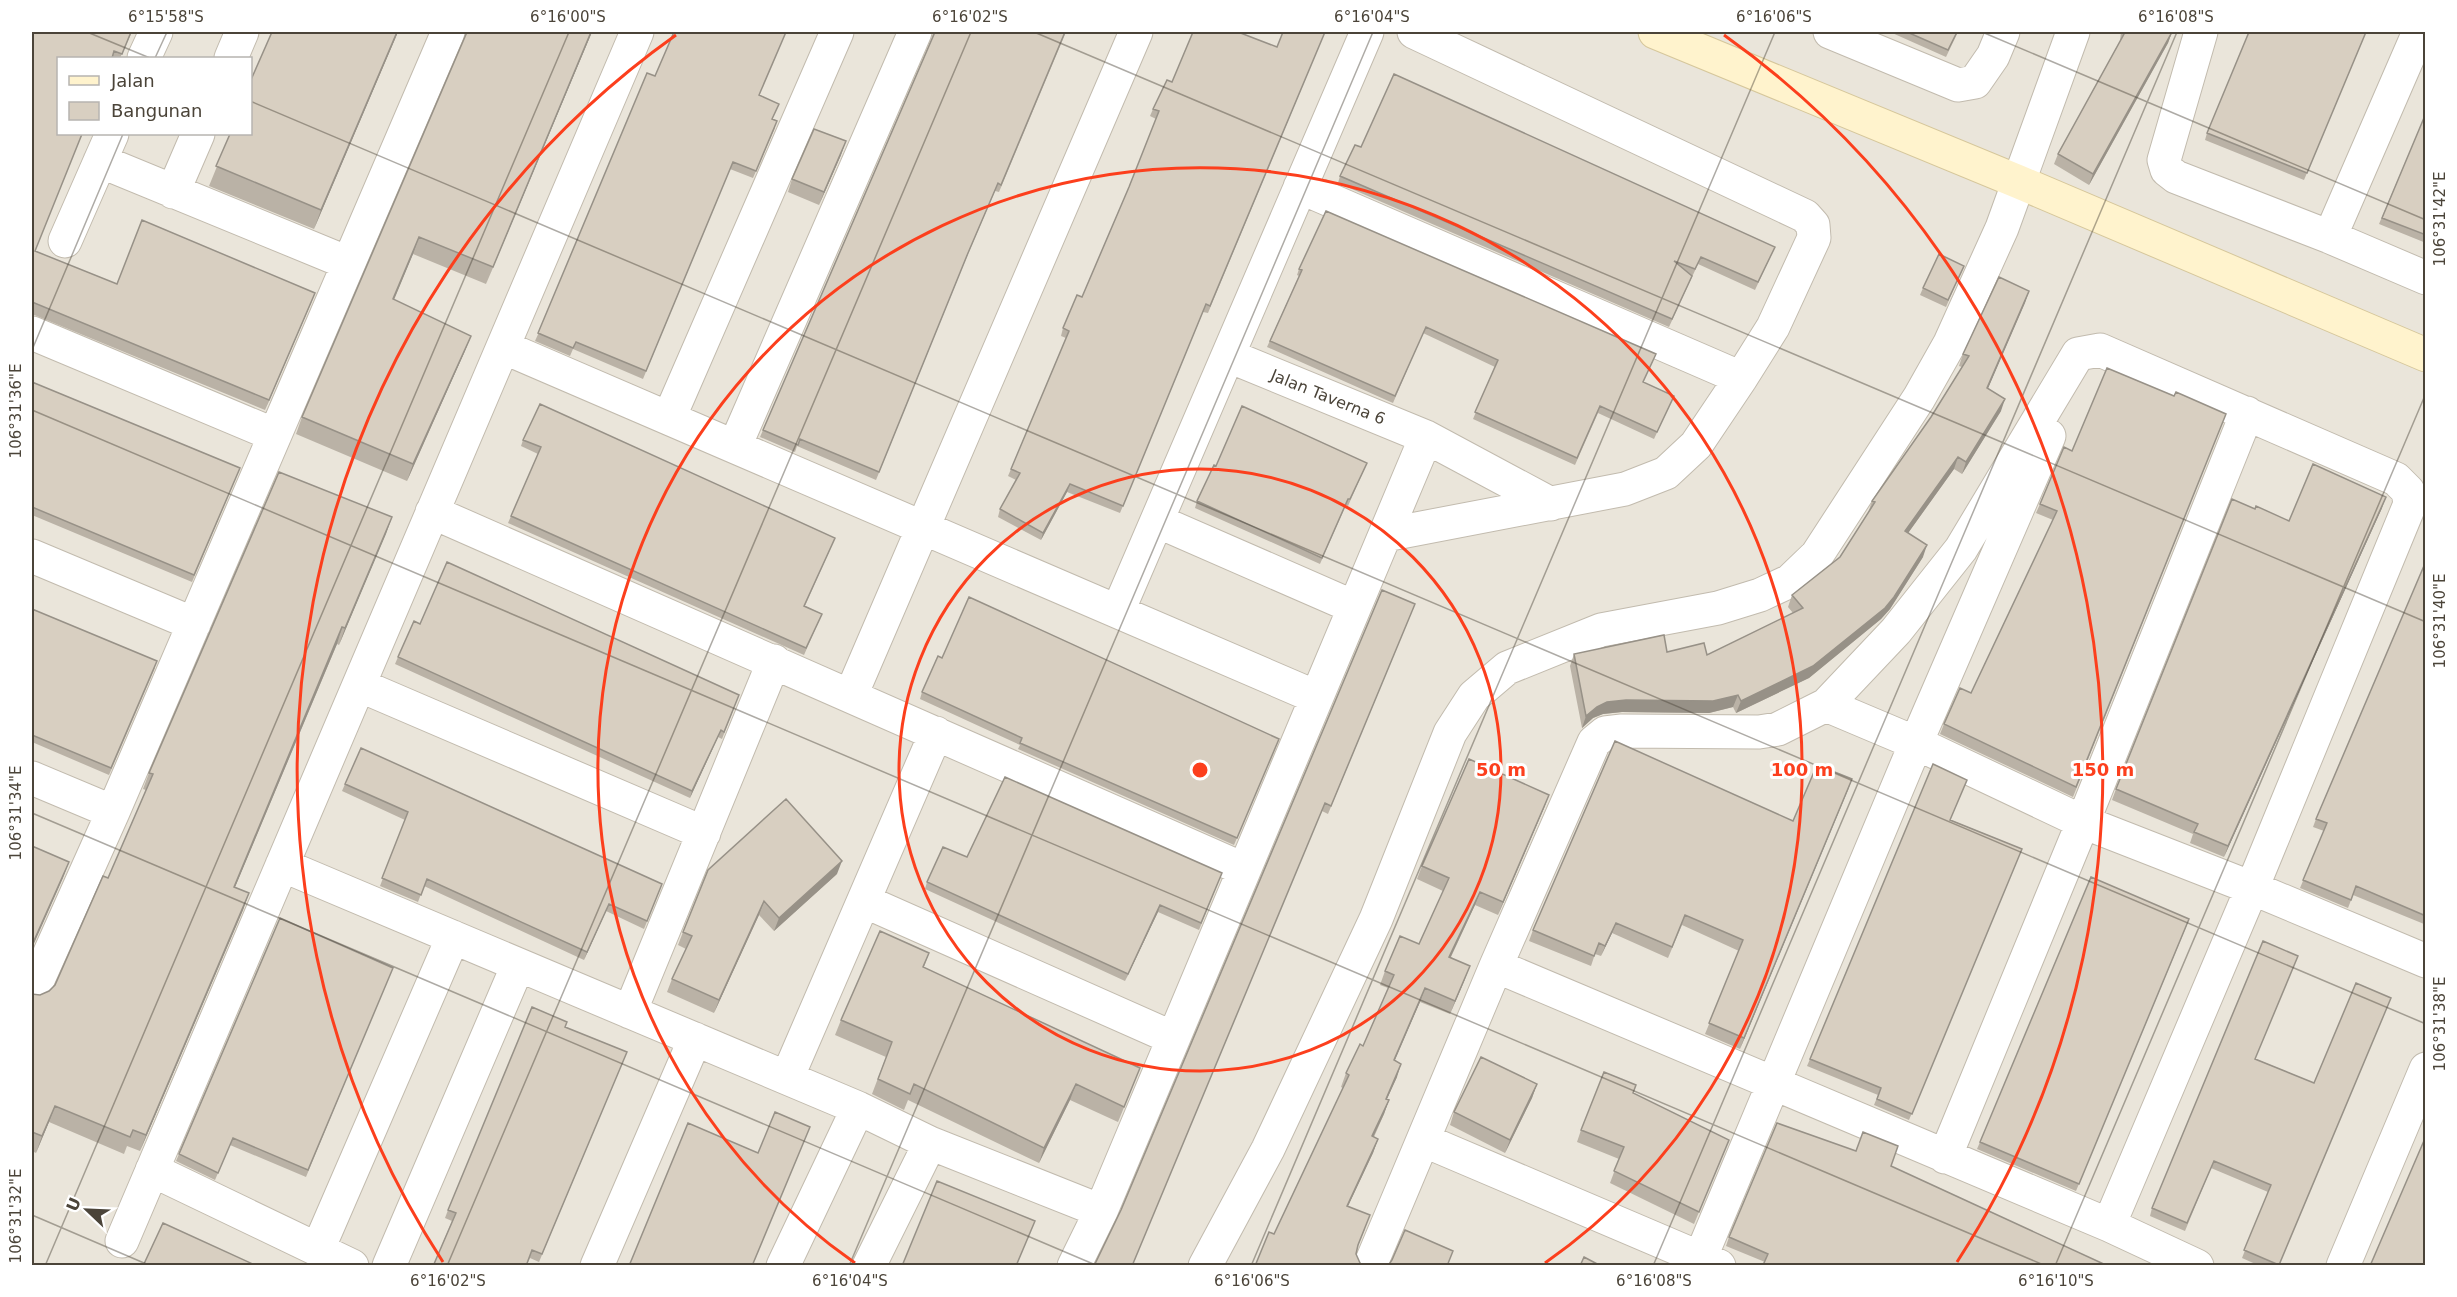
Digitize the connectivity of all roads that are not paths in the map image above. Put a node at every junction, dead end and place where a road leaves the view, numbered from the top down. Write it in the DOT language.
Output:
graph roads {
  1 [pos="156,32"];
  2 [pos="242,32"];
  3 [pos="448,32"];
  4 [pos="637,32"];
  5 [pos="837,32"];
  6 [pos="915,32"];
  7 [pos="1136,32"];
  8 [pos="1367,32"];
  9 [pos="1414,32"];
  10 [pos="1655,32"];
  11 [pos="1830,32"];
  12 [pos="2003,32"];
  13 [pos="2073,32"];
  14 [pos="2201,32"];
  15 [pos="2419,32"];
  16 [pos="144,57"];
  17 [pos="231,57"];
  18 [pos="198,135"];
  19 [pos="106,147"];
  20 [pos="2019,182"];
  21 [pos="1299,187"];
  22 [pos="173,192"];
  23 [pos="2330,237"];
  24 [pos="65,241"];
  25 [pos="348,263"];
  26 [pos="2426,278"];
  27 [pos="32,333"];
  28 [pos="503,347"];
  29 [pos="2086,352"];
  30 [pos="2426,355"];
  31 [pos="1229,356"];
  32 [pos="1741,378"];
  33 [pos="2247,413"];
  34 [pos="669,418"];
  35 [pos="275,435"];
  36 [pos="1426,437"];
  37 [pos="735,446"];
  38 [pos="1551,504"];
  39 [pos="432,512"];
  40 [pos="1157,521"];
  41 [pos="923,526"];
  42 [pos="1385,535"];
  43 [pos="32,556"];
  44 [pos="1354,607"];
  45 [pos="1118,611"];
  46 [pos="194,624"];
  47 [pos="774,661"];
  48 [pos="359,685"];
  49 [pos="851,695"];
  50 [pos="1316,697"];
  51 [pos="1826,705"];
  52 [pos="936,733"];
  53 [pos="1916,743"];
  54 [pos="32,778"];
  55 [pos="113,812"];
  56 [pos="2083,822"];
  57 [pos="704,832"];
  58 [pos="282,865"];
  59 [pos="1243,869"];
  60 [pos="2252,888"];
  61 [pos="864,901"];
  62 [pos="453,937"];
  63 [pos="2426,961"];
  64 [pos="518,965"];
  65 [pos="1496,966"];
  66 [pos="32,993"];
  67 [pos="630,1012"];
  68 [pos="1173,1038"];
  69 [pos="695,1040"];
  70 [pos="2426,1069"];
  71 [pos="787,1078"];
  72 [pos="1773,1083"];
  73 [pos="858,1108"];
  74 [pos="1423,1140"];
  75 [pos="930,1143"];
  76 [pos="1945,1157"];
  77 [pos="152,1170"];
  78 [pos="1101,1211"];
  79 [pos="2109,1225"];
  80 [pos="122,1240"];
  81 [pos="318,1249"];
  82 [pos="1706,1263"];
  83 [pos="352,1266"];
  84 [pos="389,1266"];
  85 [pos="597,1266"];
  86 [pos="783,1266"];
  87 [pos="869,1266"];
  88 [pos="1074,1266"];
  89 [pos="1205,1266"];
  90 [pos="1370,1266"];
  91 [pos="2197,1266"];
  92 [pos="2343,1266"];
  1 -- 16 [label="street"];
  2 -- 17 [label="street"];
  3 -- 25 [label="street"];
  4 -- 28 [label="street"];
  5 -- 34 [label="street"];
  6 -- 37 [label="street"];
  7 -- 41 [label="street"];
  8 -- 21 [label="street"];
  9 -- 32 [label="street"];
  10 -- 20 [label="street"];
  11 -- 12 [label="street"];
  13 -- 20 [label="street"];
  14 -- 23 [label="street"];
  15 -- 23 [label="street"];
  18 -- 22 [label="street"];
  19 -- 22 [label="street"];
  19 -- 24 [label="street"];
  20 -- 30 [label="street"];
  20 -- 89 [label="street"];
  21 -- 31 [label="street"];
  21 -- 32 [label="street"];
  22 -- 25 [label="street"];
  23 -- 26 [label="street"];
  25 -- 35 [label="street"];
  27 -- 35 [label="street"];
  28 -- 34 [label="street"];
  28 -- 39 [label="street"];
  29 -- 33 [label="street"];
  29 -- 51 [label="street"];
  29 -- 53 [label="street"];
  31 -- 36 [label="street, Jalan Taverna 6"];
  31 -- 40 [label="street"];
  32 -- 38 [label="street"];
  33 -- 56 [label="street"];
  33 -- 60 [label="street"];
  34 -- 37 [label="street"];
  35 -- 46 [label="street"];
  36 -- 38 [label="street, Jalan Taverna 6"];
  36 -- 42 [label="street"];
  37 -- 41 [label="street"];
  38 -- 42 [label="street"];
  39 -- 47 [label="street"];
  39 -- 48 [label="street"];
  40 -- 44 [label="street"];
  40 -- 45 [label="street"];
  41 -- 45 [label="street"];
  41 -- 49 [label="street"];
  42 -- 44 [label="street"];
  43 -- 46 [label="street"];
  44 -- 50 [label="street"];
  45 -- 50 [label="street"];
  46 -- 55 [label="street"];
  47 -- 49 [label="street"];
  47 -- 57 [label="street"];
  48 -- 57 [label="street"];
  48 -- 58 [label="street"];
  49 -- 52 [label="street"];
  50 -- 59 [label="street"];
  51 -- 53 [label="street"];
  51 -- 65 [label="street"];
  52 -- 59 [label="street"];
  52 -- 61 [label="street"];
  53 -- 56 [label="street"];
  53 -- 72 [label="street"];
  54 -- 55 [label="street"];
  55 -- 66 [label="street"];
  56 -- 60 [label="street"];
  56 -- 76 [label="street"];
  57 -- 67 [label="street"];
  58 -- 62 [label="street"];
  58 -- 77 [label="street"];
  59 -- 68 [label="street"];
  60 -- 63 [label="street"];
  60 -- 79 [label="street"];
  61 -- 68 [label="street"];
  61 -- 71 [label="street"];
  62 -- 64 [label="street"];
  62 -- 81 [label="street"];
  64 -- 67 [label="street"];
  64 -- 84 [label="street"];
  65 -- 72 [label="street"];
  65 -- 74 [label="street"];
  67 -- 69 [label="street"];
  68 -- 78 [label="street"];
  69 -- 71 [label="street"];
  69 -- 85 [label="street"];
  70 -- 92 [label="street"];
  71 -- 73 [label="street"];
  72 -- 76 [label="street"];
  72 -- 82 [label="street"];
  73 -- 75 [label="street"];
  73 -- 86 [label="street"];
  74 -- 82 [label="street"];
  74 -- 90 [label="street"];
  75 -- 78 [label="street"];
  75 -- 87 [label="street"];
  76 -- 79 [label="street"];
  77 -- 80 [label="street"];
  77 -- 81 [label="street"];
  78 -- 88 [label="street"];
  79 -- 91 [label="street"];
  81 -- 83 [label="street"];
}
